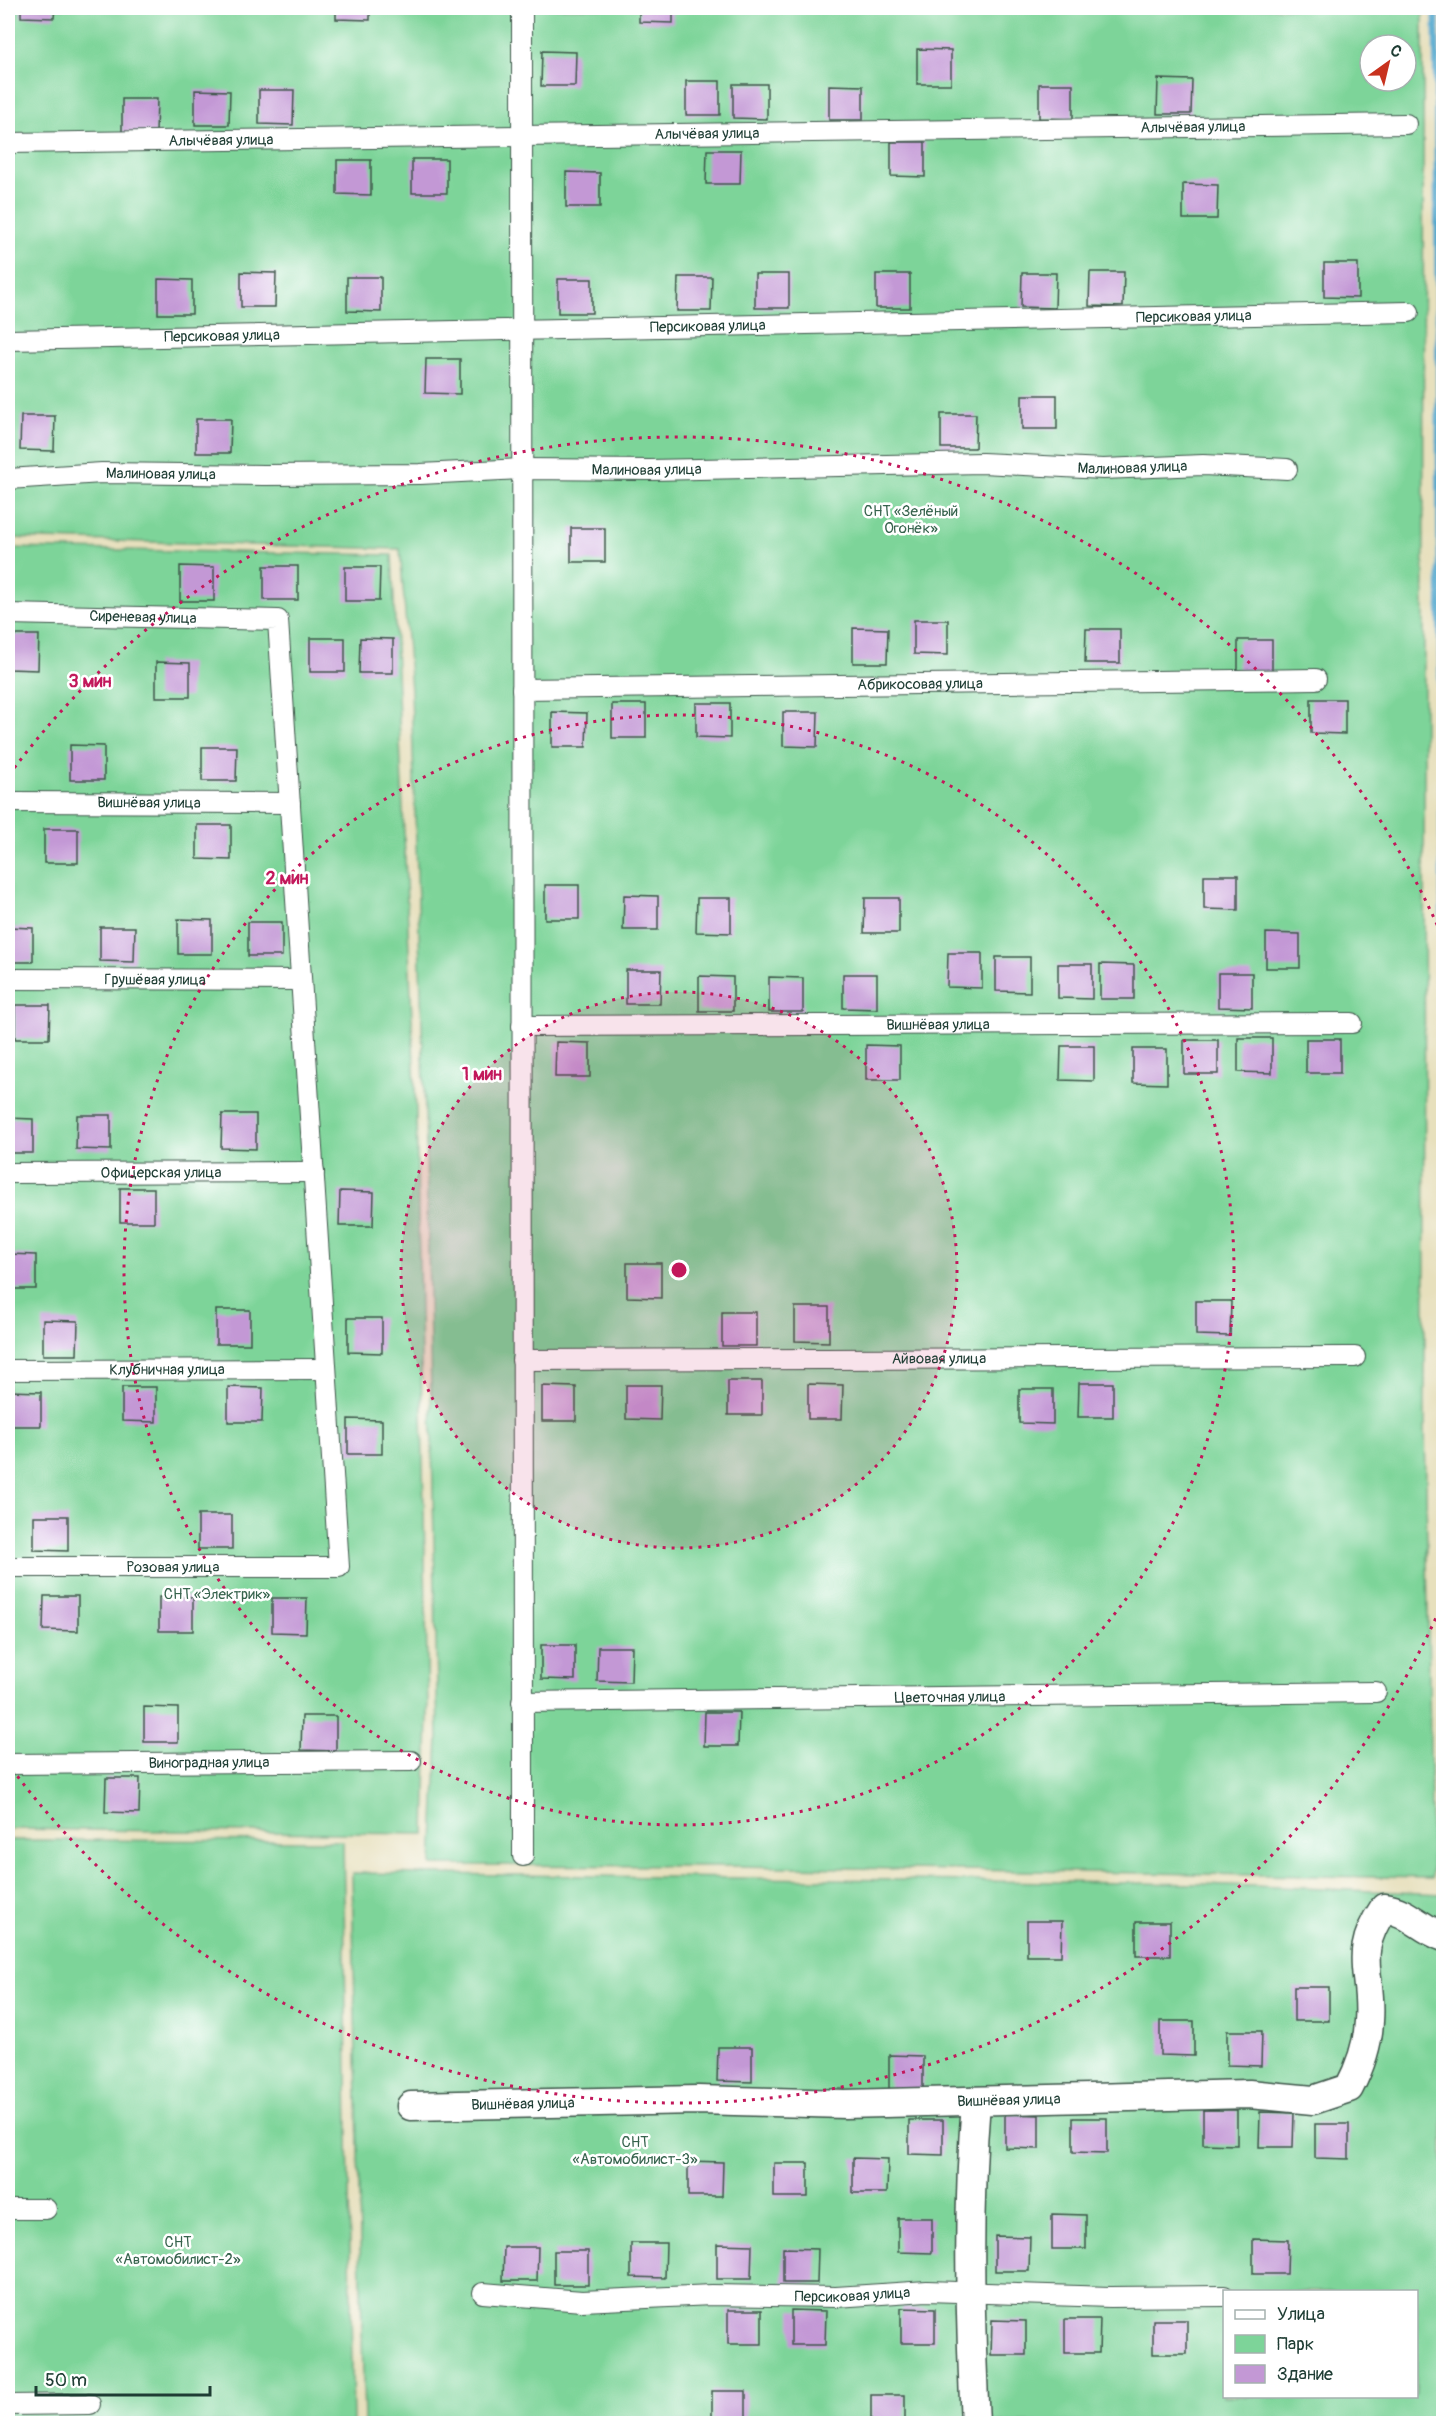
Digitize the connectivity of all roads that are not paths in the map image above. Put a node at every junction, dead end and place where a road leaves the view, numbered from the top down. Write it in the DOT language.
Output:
graph roads {
  1 [pos="522,8"];
  2 [pos="1406,124"];
  3 [pos="522,136"];
  4 [pos="8,143"];
  5 [pos="1409,312"];
  6 [pos="522,329"];
  7 [pos="8,340"];
  8 [pos="522,469"];
  9 [pos="1287,469"];
  10 [pos="8,479"];
  11 [pos="8,614"];
  12 [pos="1316,679"];
  13 [pos="522,689"];
  14 [pos="8,802"];
  15 [pos="290,803"];
  16 [pos="8,979"];
  17 [pos="301,980"];
  18 [pos="1352,1023"];
  19 [pos="522,1026"];
  20 [pos="314,1172"];
  21 [pos="8,1173"];
  22 [pos="1356,1357"];
  23 [pos="522,1360"];
  24 [pos="326,1369"];
  25 [pos="8,1370"];
  26 [pos="8,1567"];
  27 [pos="1376,1692"];
  28 [pos="522,1702"];
  29 [pos="411,1761"];
  30 [pos="8,1764"];
  31 [pos="524,1856"];
  32 [pos="1443,1937"];
  33 [pos="976,2102"];
  34 [pos="411,2106"];
  35 [pos="8,2209"];
  36 [pos="46,2209"];
  37 [pos="969,2292"];
  38 [pos="483,2294"];
  39 [pos="1223,2296"];
  40 [pos="90,2404"];
  41 [pos="8,2405"];
  42 [pos="975,2424"];
  1 -- 3 [label="street"];
  2 -- 3 [label="street, Алычёвая улица"];
  3 -- 4 [label="street, Алычёвая улица"];
  3 -- 6 [label="street"];
  5 -- 6 [label="street, Персиковая улица"];
  6 -- 7 [label="street, Персиковая улица"];
  6 -- 8 [label="street"];
  8 -- 9 [label="street, Малиновая улица"];
  8 -- 10 [label="street, Малиновая улица"];
  8 -- 13 [label="street"];
  11 -- 15 [label="street, Сиреневая улица"];
  12 -- 13 [label="street, Абрикосовая улица"];
  13 -- 19 [label="street"];
  14 -- 15 [label="street, Вишнёвая улица"];
  15 -- 17 [label="street"];
  16 -- 17 [label="street, Грушёвая улица"];
  17 -- 20 [label="street"];
  18 -- 19 [label="street, Вишнёвая улица"];
  19 -- 23 [label="street"];
  20 -- 21 [label="street, Офицерская улица"];
  20 -- 24 [label="street"];
  22 -- 23 [label="street, Айвовая улица"];
  23 -- 28 [label="street"];
  24 -- 25 [label="street, Клубничная улица"];
  24 -- 26 [label="street, Розовая улица"];
  27 -- 28 [label="street, Цветочная улица"];
  28 -- 31 [label="street"];
  29 -- 30 [label="street, Виноградная улица"];
  32 -- 33 [label="street, Вишнёвая улица"];
  33 -- 34 [label="street, Вишнёвая улица"];
  33 -- 37 [label="street"];
  35 -- 36 [label="street"];
  37 -- 38 [label="street, Персиковая улица"];
  37 -- 39 [label="street, Персиковая улица"];
  37 -- 42 [label="street"];
  40 -- 41 [label="street"];
}
